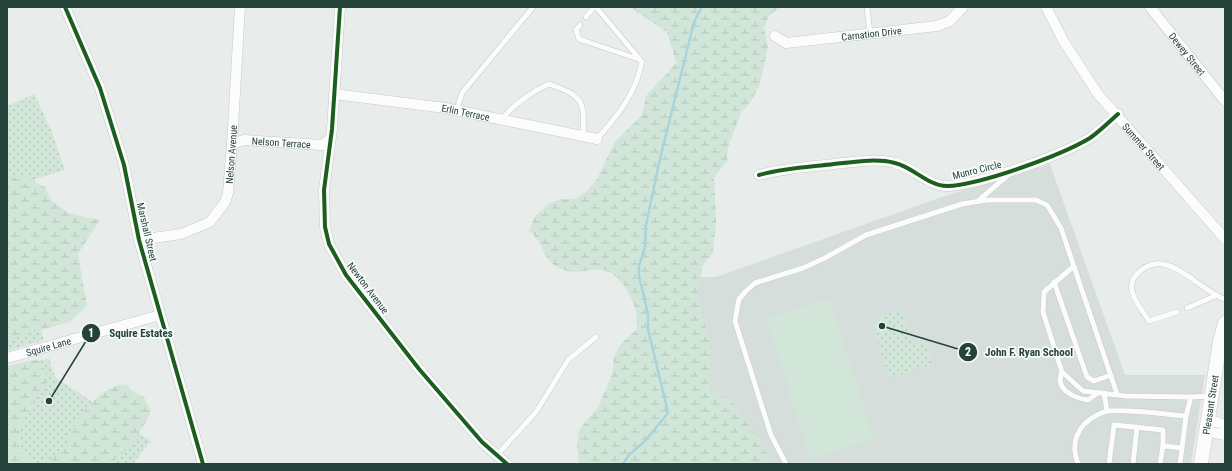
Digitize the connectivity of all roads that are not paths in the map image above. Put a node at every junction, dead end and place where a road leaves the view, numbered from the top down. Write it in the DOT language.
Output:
graph roads {
  1 [pos="65,7"];
  2 [pos="240,7"];
  3 [pos="340,7"];
  4 [pos="533,7"];
  5 [pos="595,7"];
  6 [pos="867,7"];
  7 [pos="963,7"];
  8 [pos="1046,7"];
  9 [pos="1150,7"];
  10 [pos="586,17"];
  11 [pos="580,25"];
  12 [pos="870,35"];
  13 [pos="775,36"];
  14 [pos="639,59"];
  15 [pos="334,94"];
  16 [pos="1225,101"];
  17 [pos="456,110"];
  18 [pos="1118,114"];
  19 [pos="502,119"];
  20 [pos="583,135"];
  21 [pos="330,139"];
  22 [pos="597,139"];
  23 [pos="232,144"];
  24 [pos="1015,169"];
  25 [pos="759,175"];
  26 [pos="977,201"];
  27 [pos="1225,239"];
  28 [pos="139,240"];
  29 [pos="1074,266"];
  30 [pos="1054,282"];
  31 [pos="1215,296"];
  32 [pos="1225,299"];
  33 [pos="1187,308"];
  34 [pos="1177,312"];
  35 [pos="160,315"];
  36 [pos="1225,323"];
  37 [pos="596,338"];
  38 [pos="7,358"];
  39 [pos="1062,372"];
  40 [pos="1111,375"];
  41 [pos="1098,393"];
  42 [pos="1104,393"];
  43 [pos="1117,394"];
  44 [pos="1211,396"];
  45 [pos="1191,397"];
  46 [pos="1107,411"];
  47 [pos="1186,416"];
  48 [pos="1207,425"];
  49 [pos="1225,425"];
  50 [pos="1137,427"];
  51 [pos="1225,435"];
  52 [pos="1163,446"];
  53 [pos="1182,448"];
  54 [pos="497,455"];
  55 [pos="203,464"];
  56 [pos="507,464"];
  57 [pos="786,464"];
  58 [pos="1078,464"];
  59 [pos="1109,464"];
  60 [pos="1132,464"];
  61 [pos="1160,464"];
  62 [pos="1180,464"];
  63 [pos="1201,464"];
  1 -- 28 [label="street, Marshall Street"];
  2 -- 23 [label="street, Nelson Avenue"];
  3 -- 15 [label="street, Newton Avenue"];
  4 -- 17 [label="lane"];
  5 -- 10 [label="lane"];
  5 -- 14 [label="lane"];
  6 -- 12 [label="lane"];
  7 -- 12 [label="street, Carnation Drive"];
  8 -- 18 [label="street, Summer Street"];
  9 -- 16 [label="street, Dewey Street"];
  11 -- 14 [label="lane"];
  12 -- 13 [label="street, Carnation Drive"];
  14 -- 22 [label="lane"];
  15 -- 17 [label="street, Erlin Terrace"];
  15 -- 21 [label="street, Newton Avenue"];
  17 -- 19 [label="street, Erlin Terrace"];
  18 -- 24 [label="street, Munro Circle"];
  18 -- 27 [label="street, Summer Street"];
  19 -- 20 [label="street, Erlin Terrace"];
  19 -- 20 [label="lane"];
  20 -- 22 [label="street, Erlin Terrace"];
  21 -- 23 [label="street, Nelson Terrace"];
  21 -- 54 [label="street, Newton Avenue"];
  23 -- 28 [label="street, Nelson Avenue"];
  24 -- 25 [label="street, Munro Circle"];
  24 -- 26 [label="lane"];
  26 -- 29 [label="lane"];
  26 -- 57 [label="lane"];
  28 -- 35 [label="street, Marshall Street"];
  29 -- 30 [label="lane"];
  29 -- 40 [label="lane"];
  30 -- 39 [label="lane"];
  30 -- 40 [label="lane"];
  31 -- 32 [label="lane"];
  31 -- 33 [label="lane"];
  31 -- 34 [label="lane"];
  35 -- 38 [label="street, Squire Lane"];
  35 -- 55 [label="street, Marshall Street"];
  36 -- 44 [label="main road, Pleasant Street"];
  37 -- 54 [label="lane"];
  39 -- 41 [label="lane"];
  39 -- 41 [label="lane"];
  40 -- 43 [label="lane"];
  41 -- 42 [label="lane"];
  42 -- 43 [label="lane"];
  42 -- 46 [label="lane"];
  43 -- 45 [label="lane"];
  44 -- 45 [label="lane"];
  44 -- 48 [label="main road, Pleasant Street"];
  45 -- 47 [label="lane"];
  46 -- 47 [label="lane"];
  46 -- 58 [label="lane"];
  47 -- 53 [label="lane"];
  48 -- 49 [label="street"];
  48 -- 51 [label="street"];
  48 -- 63 [label="main road, Pleasant Street"];
  50 -- 52 [label="lane"];
  50 -- 59 [label="lane"];
  50 -- 60 [label="lane"];
  52 -- 53 [label="lane"];
  52 -- 61 [label="lane"];
  53 -- 62 [label="lane"];
  54 -- 56 [label="street, Newton Avenue"];
}
